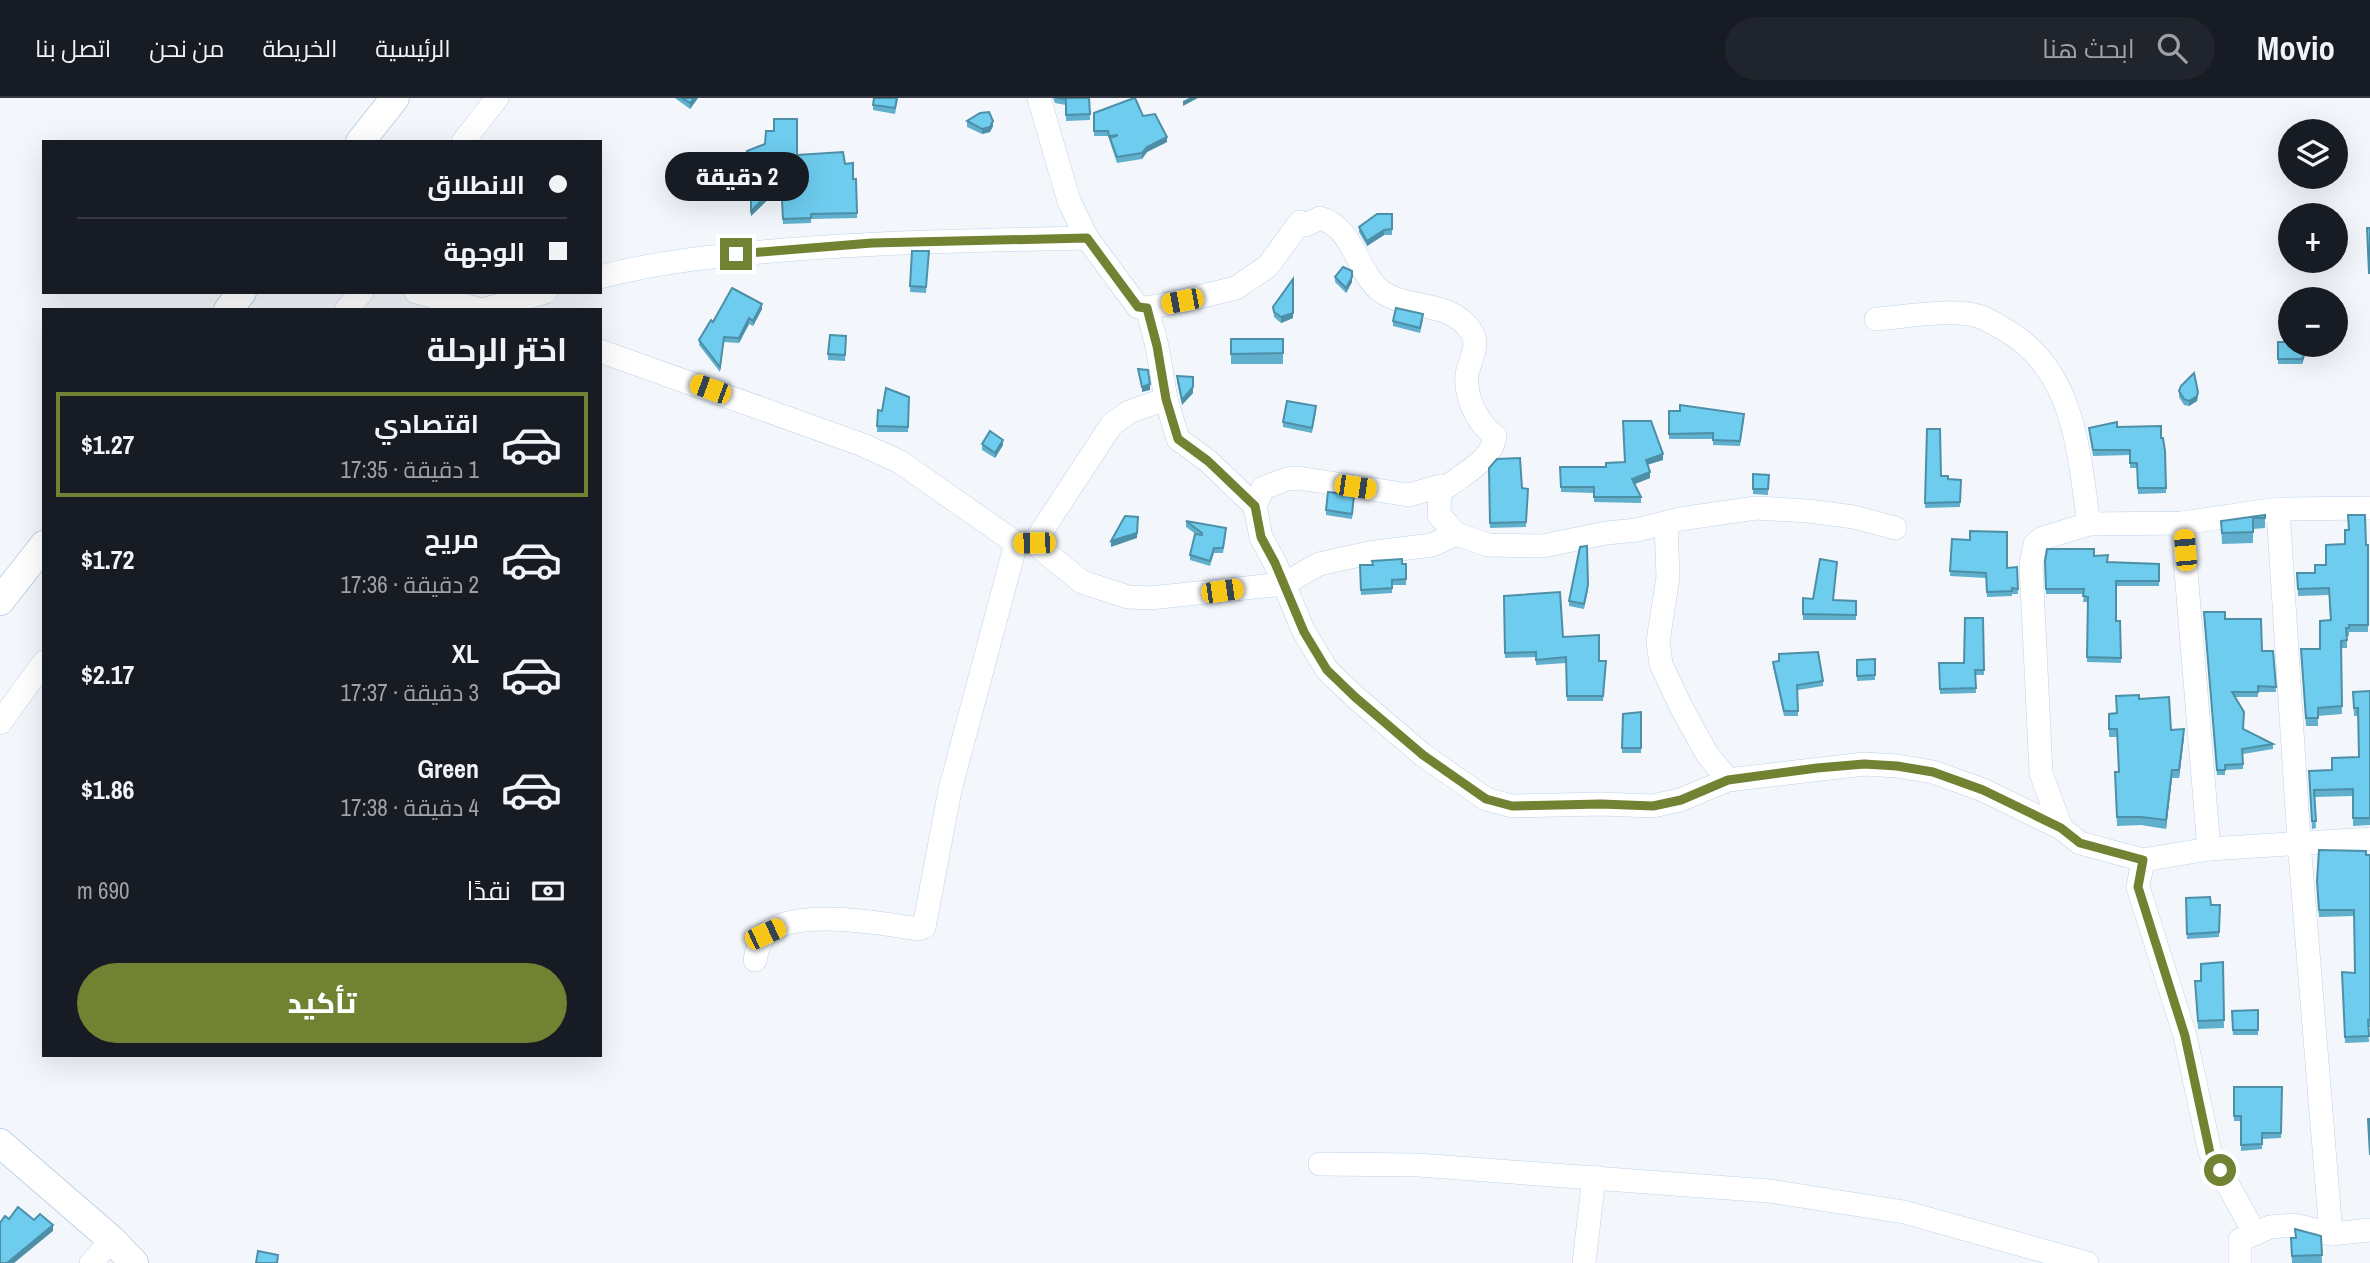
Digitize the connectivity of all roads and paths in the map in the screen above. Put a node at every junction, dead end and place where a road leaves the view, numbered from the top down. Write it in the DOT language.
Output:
graph roads {
  1 [pos="395,98"];
  2 [pos="497,98"];
  3 [pos="1039,98"];
  4 [pos="362,140"];
  5 [pos="465,140"];
  6 [pos="1087,238"];
  7 [pos="602,276"];
  8 [pos="360,294"];
  9 [pos="423,294"];
  10 [pos="539,294"];
  11 [pos="348,308"];
  12 [pos="475,308"];
  13 [pos="489,308"];
  14 [pos="1147,308"];
  15 [pos="1877,319"];
  16 [pos="602,352"];
  17 [pos="1166,399"];
  18 [pos="1440,486"];
  19 [pos="1255,506"];
  20 [pos="2370,508"];
  21 [pos="2278,509"];
  22 [pos="1666,523"];
  23 [pos="2182,523"];
  24 [pos="2090,524"];
  25 [pos="1895,528"];
  26 [pos="1456,534"];
  27 [pos="1025,543"];
  28 [pos="42,548"];
  29 [pos="1284,584"];
  30 [pos="0,601"];
  31 [pos="42,665"];
  32 [pos="0,723"];
  33 [pos="1728,780"];
  34 [pos="2061,828"];
  35 [pos="2370,839"];
  36 [pos="2299,842"];
  37 [pos="2209,849"];
  38 [pos="2143,860"];
  39 [pos="755,960"];
  40 [pos="0,1143"];
  41 [pos="1320,1164"];
  42 [pos="1594,1177"];
  43 [pos="2370,1230"];
  44 [pos="2255,1234"];
  45 [pos="2332,1234"];
  46 [pos="112,1240"];
  47 [pos="90,1263"];
  48 [pos="134,1263"];
  49 [pos="1584,1263"];
  50 [pos="2087,1263"];
  51 [pos="2240,1263"];
  1 -- 4 [label="street"];
  2 -- 5 [label="street"];
  3 -- 6 [label="street"];
  6 -- 7 [label="street"];
  6 -- 14 [label="street"];
  8 -- 11 [label="street"];
  9 -- 12 [label="street"];
  10 -- 13 [label="street"];
  14 -- 17 [label="street"];
  14 -- 18 [label="street"];
  15 -- 24 [label="street"];
  16 -- 27 [label="street"];
  17 -- 19 [label="street"];
  17 -- 27 [label="street"];
  18 -- 19 [label="street"];
  18 -- 26 [label="street"];
  19 -- 29 [label="street"];
  20 -- 21 [label="street"];
  21 -- 23 [label="street"];
  21 -- 36 [label="street"];
  22 -- 25 [label="street"];
  22 -- 26 [label="street"];
  22 -- 33 [label="street"];
  23 -- 24 [label="street"];
  23 -- 37 [label="street"];
  24 -- 34 [label="street"];
  26 -- 29 [label="street"];
  27 -- 29 [label="street"];
  27 -- 39 [label="street"];
  28 -- 30 [label="street"];
  29 -- 33 [label="street"];
  31 -- 32 [label="street"];
  33 -- 34 [label="street"];
  34 -- 38 [label="street"];
  35 -- 36 [label="street"];
  36 -- 37 [label="street"];
  36 -- 45 [label="street"];
  37 -- 38 [label="street"];
  38 -- 44 [label="street"];
  40 -- 46 [label="street"];
  41 -- 42 [label="street"];
  42 -- 49 [label="street"];
  42 -- 50 [label="street"];
  43 -- 45 [label="street"];
  44 -- 45 [label="street"];
  44 -- 51 [label="street"];
  46 -- 47 [label="street"];
  46 -- 48 [label="street"];
}
